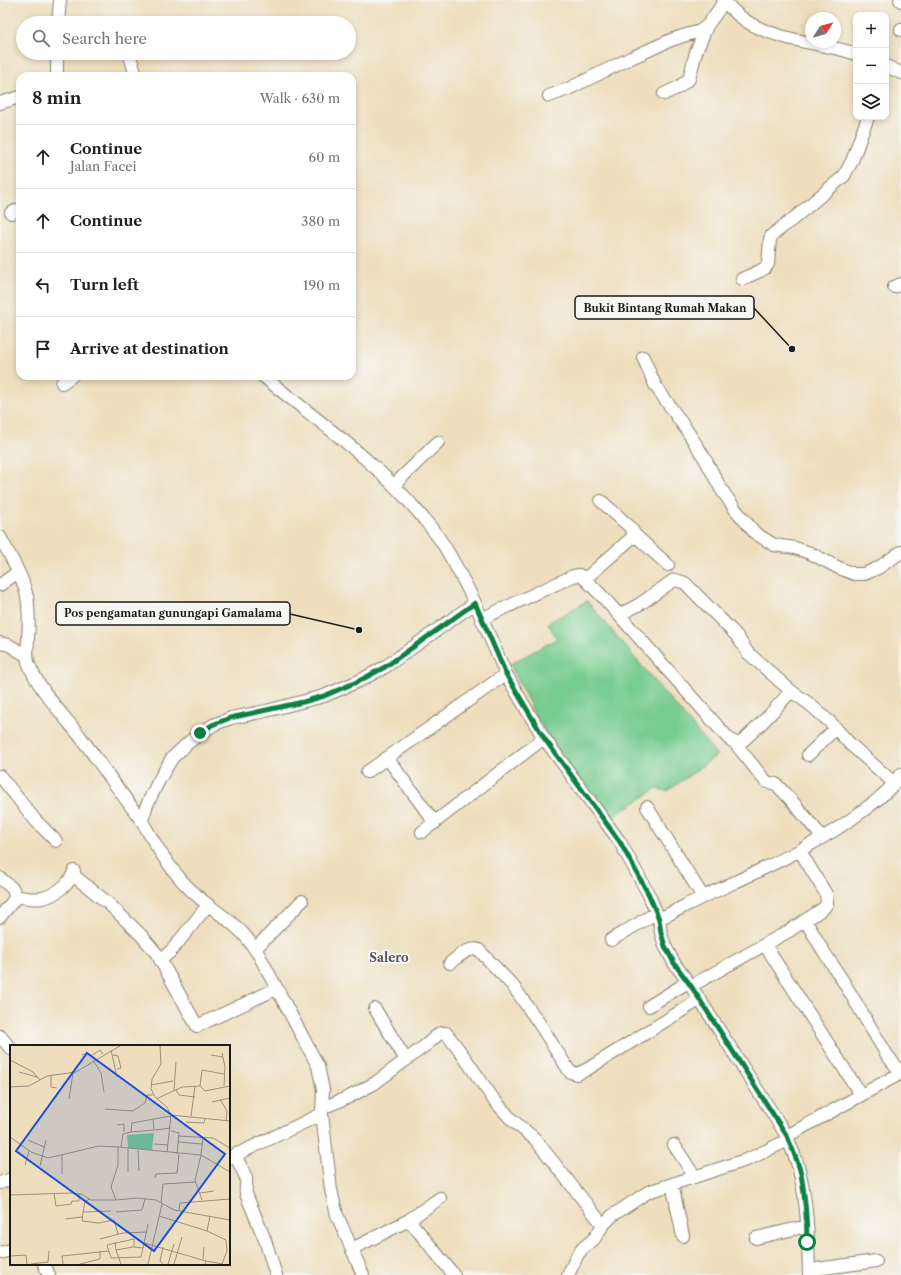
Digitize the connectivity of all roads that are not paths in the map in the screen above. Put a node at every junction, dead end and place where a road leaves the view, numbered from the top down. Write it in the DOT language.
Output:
graph roads {
  1 [pos="60,0"];
  2 [pos="723,1"];
  3 [pos="59,16"];
  4 [pos="707,26"];
  5 [pos="853,53"];
  6 [pos="57,60"];
  7 [pos="131,60"];
  8 [pos="889,70"];
  9 [pos="57,72"];
  10 [pos="135,72"];
  11 [pos="901,73"];
  12 [pos="664,94"];
  13 [pos="549,96"];
  14 [pos="16,97"];
  15 [pos="0,103"];
  16 [pos="867,120"];
  17 [pos="742,279"];
  18 [pos="643,356"];
  19 [pos="268,380"];
  20 [pos="438,442"];
  21 [pos="394,485"];
  22 [pos="601,501"];
  23 [pos="635,535"];
  24 [pos="0,538"];
  25 [pos="901,552"];
  26 [pos="668,565"];
  27 [pos="18,572"];
  28 [pos="585,580"];
  29 [pos="0,585"];
  30 [pos="475,603"];
  31 [pos="619,615"];
  32 [pos="481,619"];
  33 [pos="0,643"];
  34 [pos="27,656"];
  35 [pos="506,674"];
  36 [pos="791,692"];
  37 [pos="836,728"];
  38 [pos="544,738"];
  39 [pos="735,743"];
  40 [pos="808,755"];
  41 [pos="388,758"];
  42 [pos="367,772"];
  43 [pos="0,776"];
  44 [pos="898,781"];
  45 [pos="647,807"];
  46 [pos="142,821"];
  47 [pos="435,823"];
  48 [pos="422,832"];
  49 [pos="822,837"];
  50 [pos="56,841"];
  51 [pos="800,850"];
  52 [pos="0,878"];
  53 [pos="15,896"];
  54 [pos="703,897"];
  55 [pos="302,901"];
  56 [pos="208,905"];
  57 [pos="658,916"];
  58 [pos="0,917"];
  59 [pos="805,920"];
  60 [pos="611,940"];
  61 [pos="765,945"];
  62 [pos="255,950"];
  63 [pos="160,960"];
  64 [pos="450,963"];
  65 [pos="689,984"];
  66 [pos="276,989"];
  67 [pos="699,1000"];
  68 [pos="649,1006"];
  69 [pos="375,1009"];
  70 [pos="0,1036"];
  71 [pos="10,1048"];
  72 [pos="406,1060"];
  73 [pos="901,1073"];
  74 [pos="861,1095"];
  75 [pos="322,1111"];
  76 [pos="788,1138"];
  77 [pos="674,1144"];
  78 [pos="232,1156"];
  79 [pos="695,1177"];
  80 [pos="672,1184"];
  81 [pos="440,1198"];
  82 [pos="409,1220"];
  83 [pos="603,1226"];
  84 [pos="807,1226"];
  85 [pos="682,1236"];
  86 [pos="756,1238"];
  87 [pos="352,1249"];
  88 [pos="10,1250"];
  89 [pos="0,1253"];
  90 [pos="876,1261"];
  91 [pos="44,1265"];
  92 [pos="809,1273"];
  93 [pos="49,1275"];
  94 [pos="276,1275"];
  95 [pos="363,1275"];
  96 [pos="454,1275"];
  97 [pos="568,1275"];
  1 -- 3 [label="street"];
  2 -- 4 [label="street"];
  2 -- 5 [label="street"];
  4 -- 12 [label="street"];
  4 -- 13 [label="street"];
  6 -- 9 [label="street"];
  7 -- 10 [label="street"];
  8 -- 11 [label="street"];
  14 -- 15 [label="street"];
  16 -- 17 [label="street"];
  18 -- 25 [label="street"];
  19 -- 21 [label="street"];
  20 -- 21 [label="street"];
  21 -- 30 [label="street"];
  22 -- 23 [label="street"];
  23 -- 26 [label="street"];
  23 -- 28 [label="street"];
  24 -- 27 [label="street"];
  27 -- 29 [label="street"];
  27 -- 34 [label="street"];
  28 -- 31 [label="street"];
  28 -- 32 [label="street"];
  30 -- 32 [label="street"];
  30 -- 46 [label="street"];
  31 -- 36 [label="street"];
  31 -- 39 [label="street"];
  32 -- 35 [label="street"];
  33 -- 34 [label="street"];
  34 -- 46 [label="street"];
  35 -- 38 [label="street"];
  35 -- 41 [label="street"];
  36 -- 37 [label="street"];
  36 -- 39 [label="street"];
  37 -- 40 [label="street"];
  37 -- 44 [label="street"];
  38 -- 47 [label="street"];
  38 -- 57 [label="street"];
  39 -- 49 [label="street"];
  41 -- 42 [label="street"];
  41 -- 47 [label="street"];
  43 -- 50 [label="street"];
  44 -- 49 [label="street"];
  45 -- 54 [label="street"];
  46 -- 56 [label="street"];
  47 -- 48 [label="street"];
  49 -- 51 [label="street"];
  51 -- 54 [label="street"];
  51 -- 59 [label="street"];
  52 -- 53 [label="street"];
  53 -- 58 [label="street"];
  53 -- 63 [label="street"];
  54 -- 57 [label="street"];
  55 -- 62 [label="street"];
  56 -- 62 [label="street"];
  56 -- 63 [label="street"];
  57 -- 60 [label="street"];
  57 -- 65 [label="street"];
  59 -- 61 [label="street"];
  59 -- 73 [label="street"];
  61 -- 65 [label="street"];
  61 -- 74 [label="street"];
  62 -- 66 [label="street"];
  63 -- 66 [label="street"];
  64 -- 67 [label="street"];
  65 -- 67 [label="street"];
  65 -- 68 [label="street"];
  66 -- 75 [label="street"];
  67 -- 76 [label="street"];
  69 -- 72 [label="street"];
  70 -- 71 [label="street"];
  72 -- 75 [label="street"];
  72 -- 83 [label="street"];
  73 -- 74 [label="street"];
  74 -- 76 [label="street"];
  75 -- 78 [label="street"];
  75 -- 87 [label="street"];
  76 -- 79 [label="street"];
  76 -- 84 [label="street"];
  77 -- 79 [label="street"];
  78 -- 94 [label="street"];
  79 -- 80 [label="street"];
  80 -- 83 [label="street"];
  80 -- 85 [label="street"];
  81 -- 82 [label="street"];
  82 -- 87 [label="street"];
  82 -- 96 [label="street"];
  83 -- 97 [label="street"];
  84 -- 86 [label="street"];
  84 -- 92 [label="street"];
  87 -- 95 [label="street"];
  88 -- 89 [label="street"];
  90 -- 92 [label="street"];
  91 -- 93 [label="street"];
}
